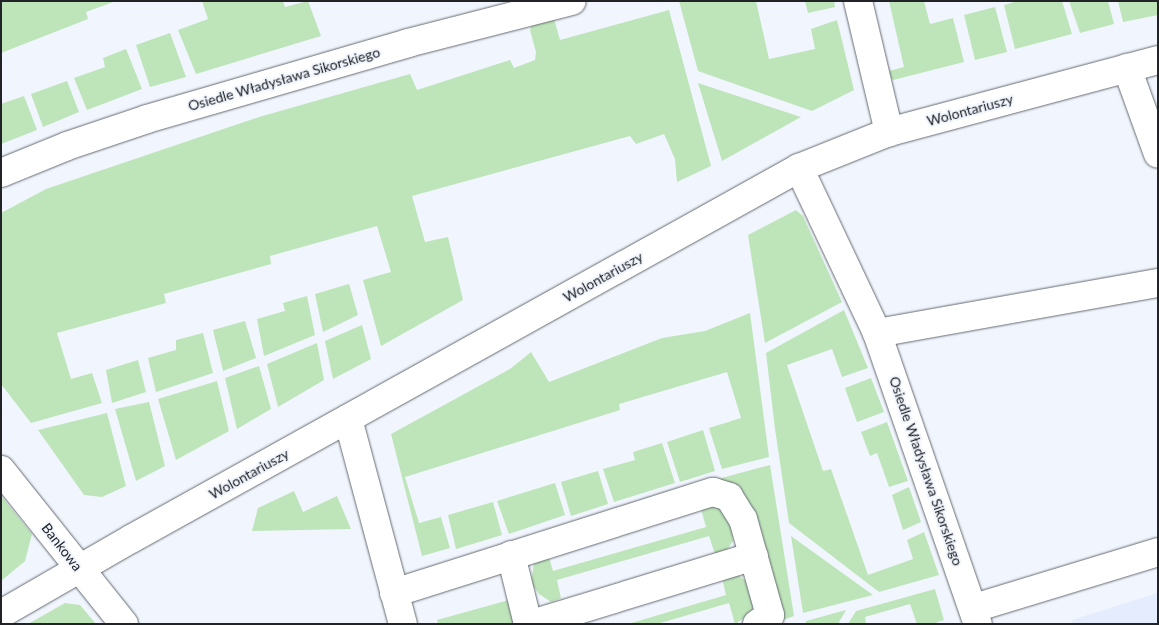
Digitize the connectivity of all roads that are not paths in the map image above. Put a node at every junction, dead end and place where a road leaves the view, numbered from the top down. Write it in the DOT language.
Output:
graph roads {
  1 [pos="572,1"];
  2 [pos="858,1"];
  3 [pos="1158,60"];
  4 [pos="1127,68"];
  5 [pos="889,132"];
  6 [pos="1158,154"];
  7 [pos="799,168"];
  8 [pos="1,173"];
  9 [pos="1158,283"];
  10 [pos="877,333"];
  11 [pos="348,419"];
  12 [pos="1,470"];
  13 [pos="1158,552"];
  14 [pos="511,555"];
  15 [pos="754,556"];
  16 [pos="79,569"];
  17 [pos="394,593"];
  18 [pos="1,614"];
  19 [pos="976,616"];
  20 [pos="766,621"];
  21 [pos="124,624"];
  22 [pos="403,624"];
  23 [pos="528,624"];
  24 [pos="532,624"];
  1 -- 8 [label="street, Osiedle Władysława Sikorskiego"];
  2 -- 5 [label="street"];
  3 -- 4 [label="street, Wolontariuszy"];
  4 -- 5 [label="street, Wolontariuszy"];
  4 -- 6 [label="street"];
  5 -- 7 [label="street, Wolontariuszy"];
  7 -- 10 [label="street, Osiedle Władysława Sikorskiego"];
  7 -- 11 [label="street, Wolontariuszy"];
  9 -- 10 [label="street"];
  10 -- 19 [label="street, Osiedle Władysława Sikorskiego"];
  11 -- 16 [label="street, Wolontariuszy"];
  11 -- 17 [label="street"];
  12 -- 16 [label="street, Bankowa"];
  13 -- 19 [label="street, Osiedle Władysława Sikorskiego"];
  14 -- 15 [label="street"];
  14 -- 17 [label="street"];
  14 -- 23 [label="street"];
  15 -- 20 [label="street"];
  15 -- 24 [label="street"];
  16 -- 18 [label="street"];
  16 -- 21 [label="street, Bankowa"];
  17 -- 22 [label="street"];
}
